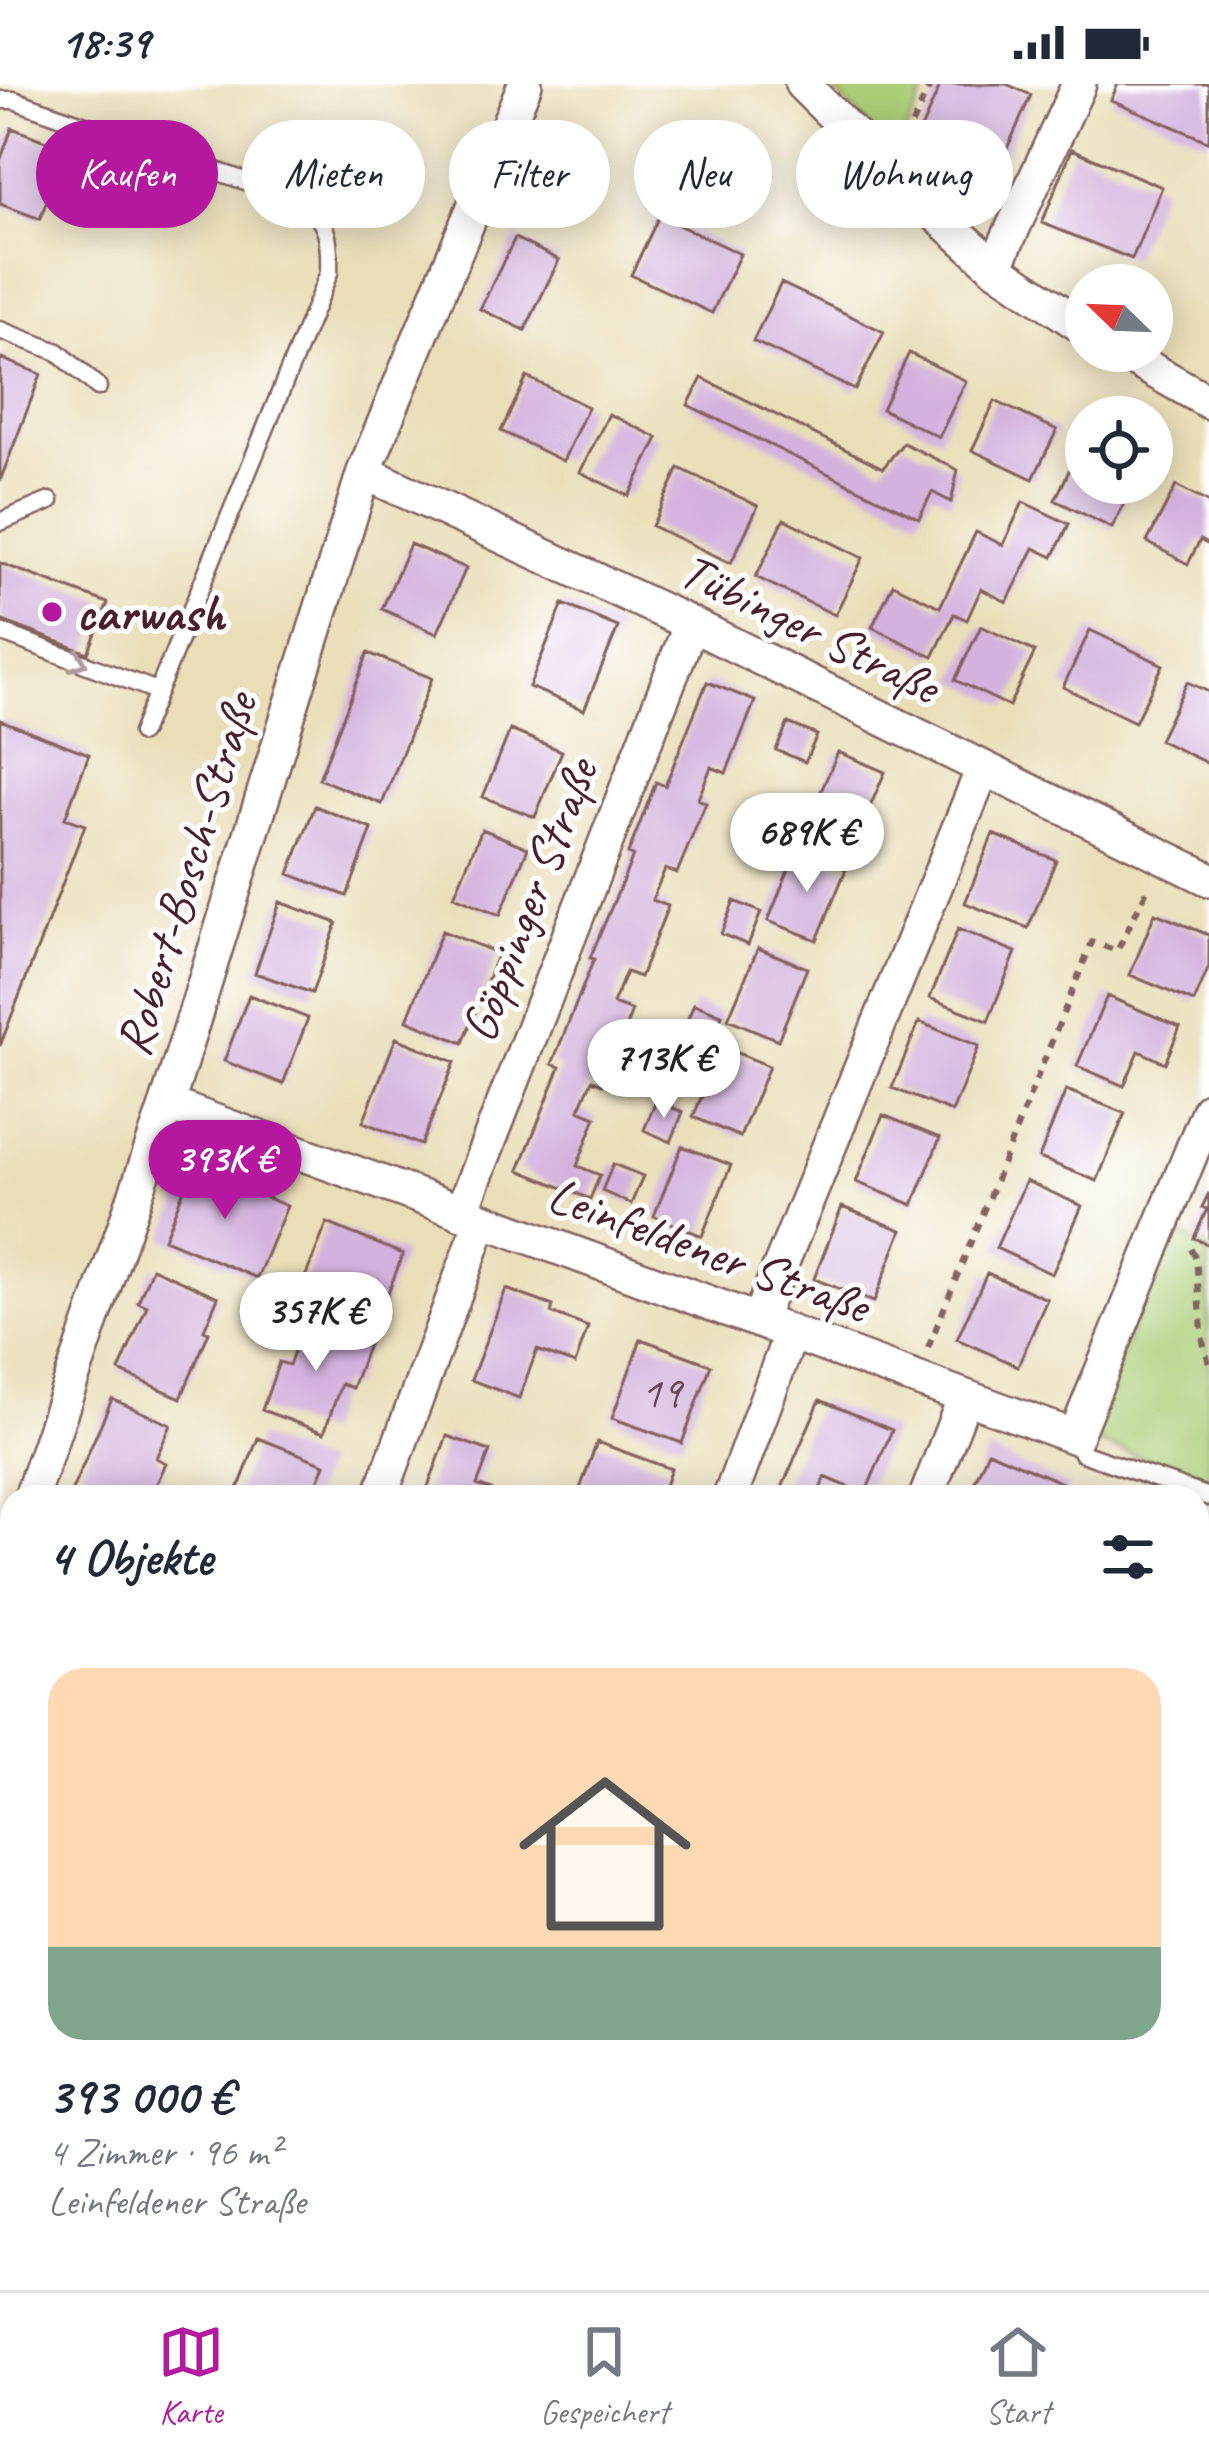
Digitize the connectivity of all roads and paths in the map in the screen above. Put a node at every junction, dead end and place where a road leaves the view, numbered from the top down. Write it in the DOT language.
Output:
graph roads {
  1 [pos="525,84"];
  2 [pos="802,84"];
  3 [pos="931,84"];
  4 [pos="1078,84"];
  5 [pos="0,100"];
  6 [pos="838,120"];
  7 [pos="914,120"];
  8 [pos="951,228"];
  9 [pos="994,267"];
  10 [pos="1065,315"];
  11 [pos="0,330"];
  12 [pos="1156,372"];
  13 [pos="98,387"];
  14 [pos="1209,402"];
  15 [pos="364,472"];
  16 [pos="50,501"];
  17 [pos="0,522"];
  18 [pos="691,624"];
  19 [pos="0,632"];
  20 [pos="157,691"];
  21 [pos="140,733"];
  22 [pos="983,769"];
  23 [pos="1163,856"];
  24 [pos="1209,879"];
  25 [pos="167,1104"];
  26 [pos="1209,1109"];
  27 [pos="472,1216"];
  28 [pos="1158,1238"];
  29 [pos="758,1321"];
  30 [pos="791,1334"];
  31 [pos="1209,1363"];
  32 [pos="915,1379"];
  33 [pos="964,1397"];
  34 [pos="1075,1438"];
  35 [pos="35,1485"];
  36 [pos="384,1485"];
  37 [pos="734,1485"];
  38 [pos="931,1485"];
  39 [pos="1174,1485"];
  1 -- 15 [label="street, Robert-Bosch-Straße"];
  2 -- 6 [label="street"];
  3 -- 7 [label="path"];
  4 -- 9 [label="street"];
  5 -- 20 [label="lane"];
  8 -- 9 [label="street"];
  9 -- 10 [label="street"];
  11 -- 13 [label="lane"];
  12 -- 14 [label="street"];
  15 -- 18 [label="street, Tübinger Straße"];
  15 -- 25 [label="street, Robert-Bosch-Straße"];
  16 -- 17 [label="lane"];
  18 -- 22 [label="street, Tübinger Straße"];
  18 -- 27 [label="street, Göppinger Straße"];
  19 -- 20 [label="lane, one-way"];
  20 -- 21 [label="lane"];
  22 -- 23 [label="street, Tübinger Straße"];
  22 -- 29 [label="street"];
  23 -- 24 [label="street, Tübinger Straße"];
  23 -- 32 [label="path"];
  25 -- 27 [label="street, Leinfeldener Straße"];
  25 -- 35 [label="street, Robert-Bosch-Straße"];
  26 -- 28 [label="street"];
  27 -- 29 [label="street, Leinfeldener Straße"];
  27 -- 36 [label="street, Göppinger Straße"];
  28 -- 31 [label="path"];
  28 -- 34 [label="street"];
  29 -- 30 [label="street, Leinfeldener Straße"];
  30 -- 32 [label="street, Leinfeldener Straße"];
  30 -- 37 [label="street"];
  32 -- 33 [label="street, Leinfeldener Straße"];
  33 -- 34 [label="street, Leinfeldener Straße"];
  33 -- 38 [label="street"];
  34 -- 39 [label="lane, Leinfeldener Straße"];
}
